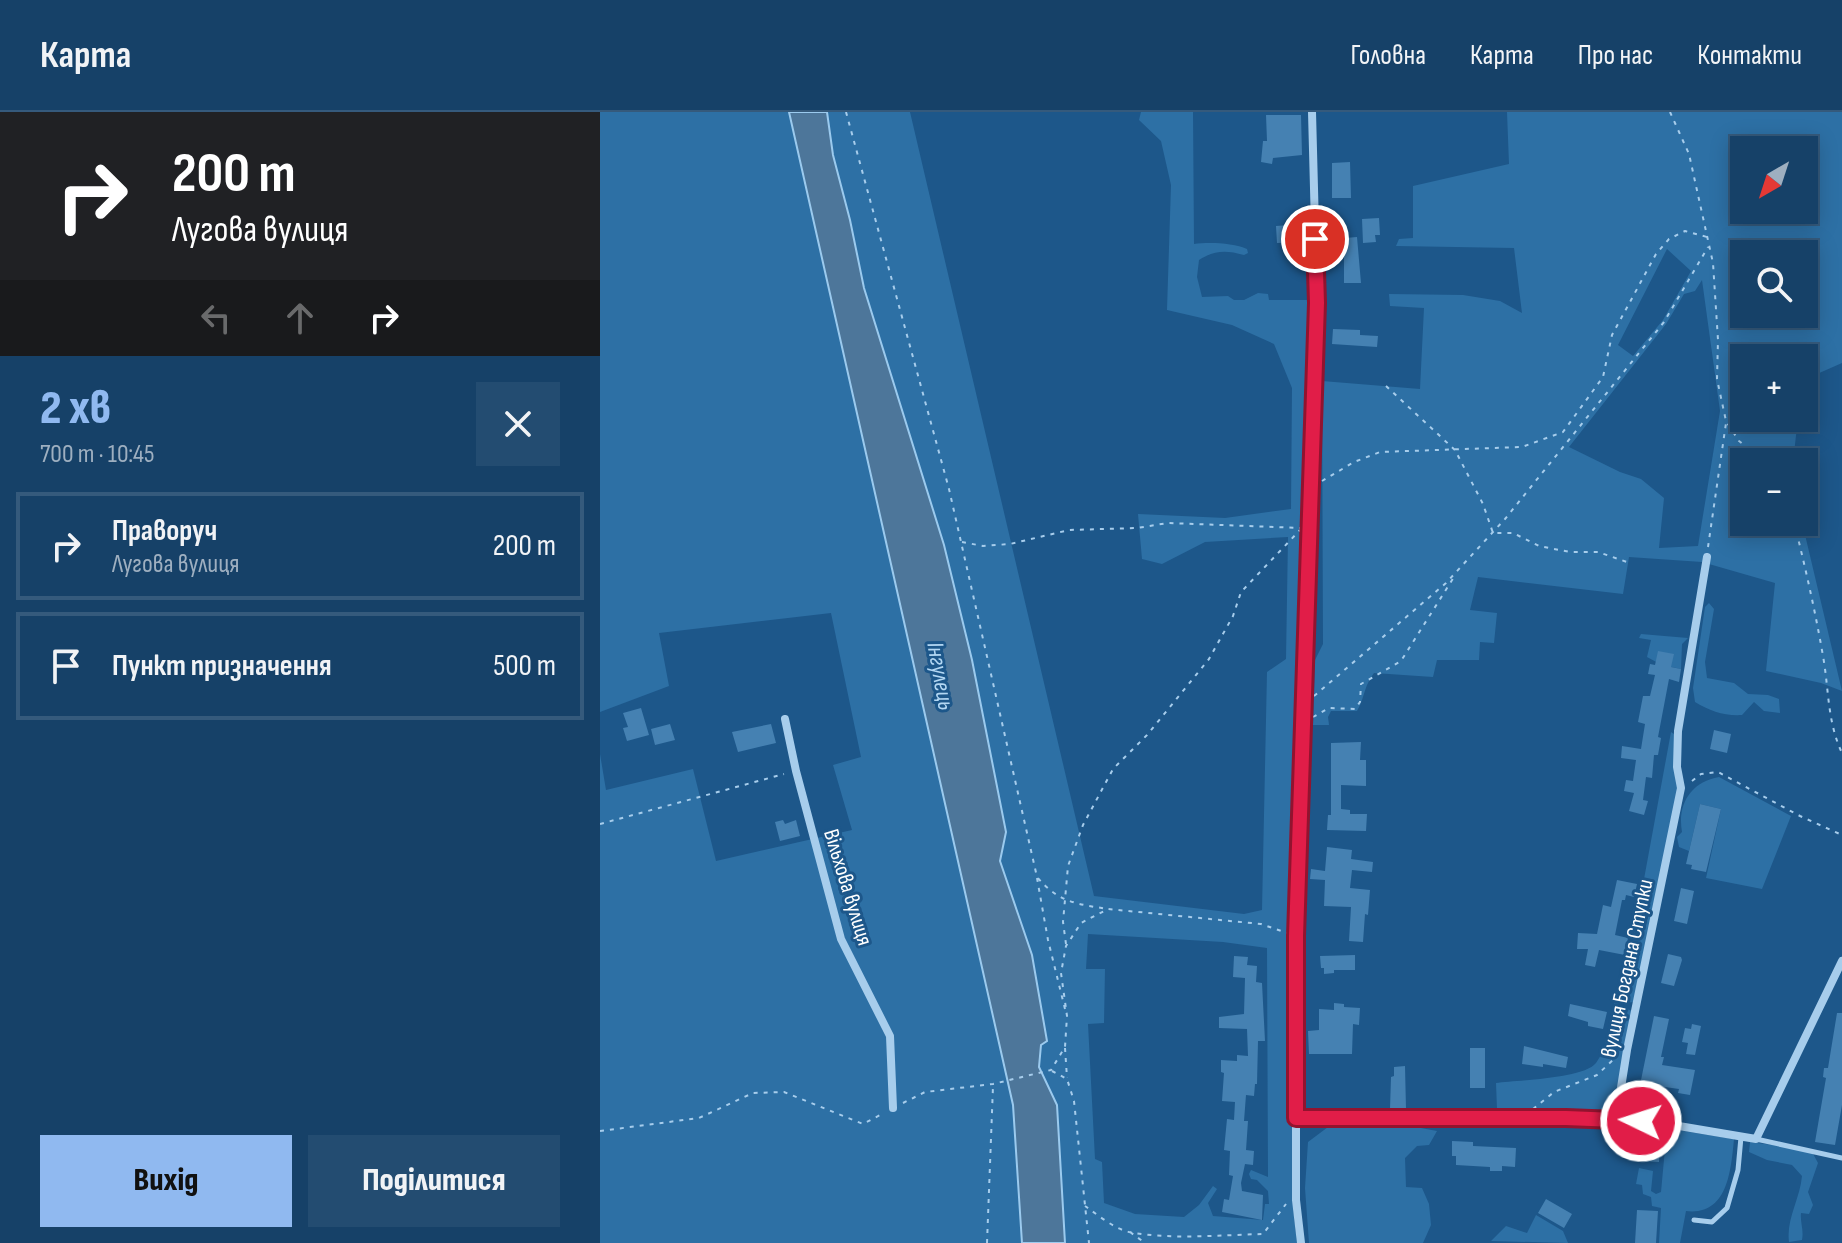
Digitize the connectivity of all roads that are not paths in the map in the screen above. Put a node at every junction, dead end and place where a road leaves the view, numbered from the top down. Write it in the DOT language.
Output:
graph roads {
  1 [pos="1312,112"];
  2 [pos="1707,557"];
  3 [pos="785,719"];
  4 [pos="1842,961"];
  5 [pos="893,1108"];
  6 [pos="1296,1118"];
  7 [pos="1616,1119"];
  8 [pos="1741,1137"];
  9 [pos="1756,1139"];
  10 [pos="1842,1158"];
  11 [pos="1694,1220"];
  12 [pos="1301,1243"];
  1 -- 6 [label="street"];
  2 -- 7 [label="street, вулиця Богдана Ступки"];
  3 -- 5 [label="street, Вільхова вулиця"];
  4 -- 9 [label="street"];
  6 -- 7 [label="street"];
  6 -- 12 [label="street"];
  7 -- 8 [label="street"];
  8 -- 9 [label="street"];
  8 -- 11 [label="lane"];
  9 -- 10 [label="lane"];
}
